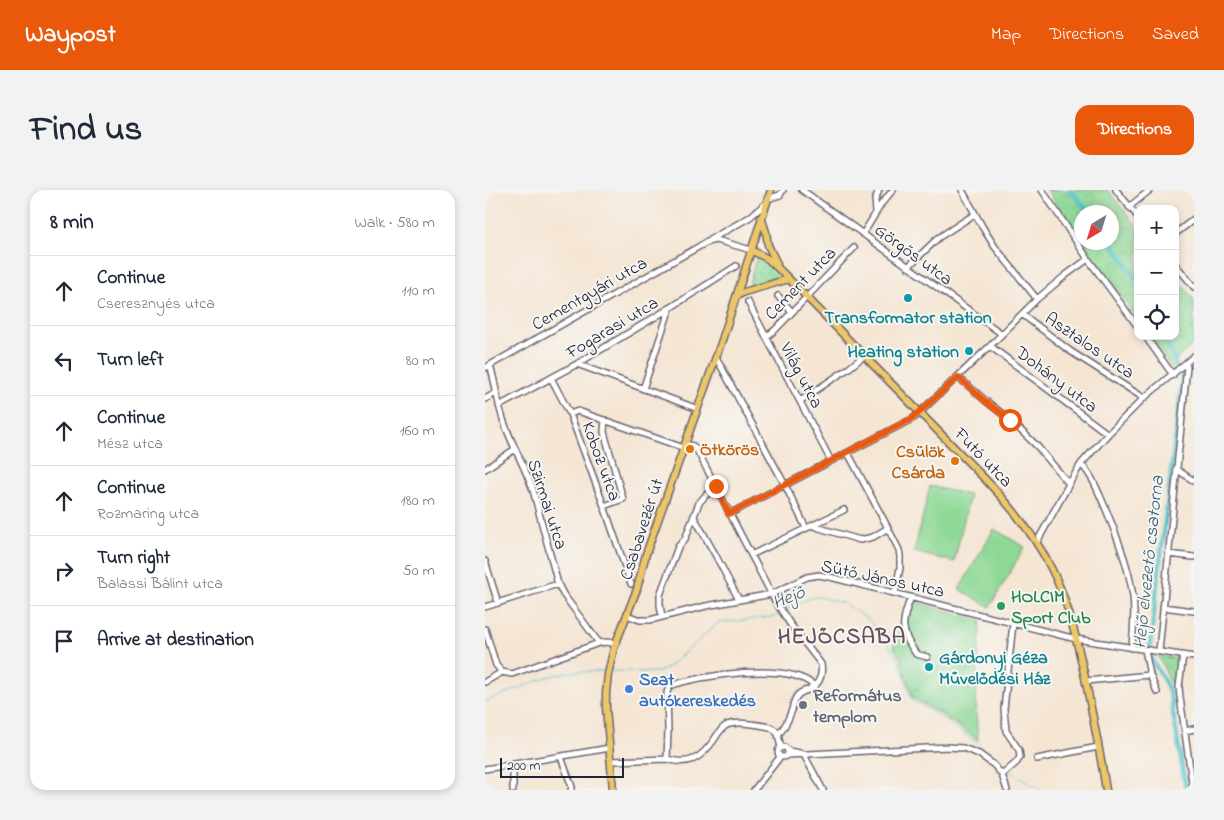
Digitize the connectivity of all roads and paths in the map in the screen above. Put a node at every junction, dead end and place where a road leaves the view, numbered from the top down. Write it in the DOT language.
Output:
graph roads {
  1 [pos="771,190"];
  2 [pos="783,190"];
  3 [pos="803,190"];
  4 [pos="879,190"];
  5 [pos="893,190"];
  6 [pos="962,190"];
  7 [pos="1042,190"];
  8 [pos="1115,190"];
  9 [pos="1150,190"];
  10 [pos="811,193"];
  11 [pos="766,202"];
  12 [pos="1129,207"];
  13 [pos="876,213"];
  14 [pos="1134,213"];
  15 [pos="975,214"];
  16 [pos="761,217"];
  17 [pos="1194,219"];
  18 [pos="1179,231"];
  19 [pos="863,234"];
  20 [pos="707,242"];
  21 [pos="853,248"];
  22 [pos="751,250"];
  23 [pos="1089,259"];
  24 [pos="736,266"];
  25 [pos="908,266"];
  26 [pos="1179,269"];
  27 [pos="779,270"];
  28 [pos="789,279"];
  29 [pos="1194,287"];
  30 [pos="737,296"];
  31 [pos="777,296"];
  32 [pos="807,297"];
  33 [pos="1037,299"];
  34 [pos="748,302"];
  35 [pos="670,308"];
  36 [pos="792,312"];
  37 [pos="1022,314"];
  38 [pos="1134,321"];
  39 [pos="1002,334"];
  40 [pos="766,337"];
  41 [pos="1148,340"];
  42 [pos="990,346"];
  43 [pos="864,356"];
  44 [pos="1194,356"];
  45 [pos="716,357"];
  46 [pos="577,364"];
  47 [pos="488,366"];
  48 [pos="1184,366"];
  49 [pos="1194,369"];
  50 [pos="1174,374"];
  51 [pos="958,377"];
  52 [pos="551,378"];
  53 [pos="643,389"];
  54 [pos="496,393"];
  55 [pos="1144,398"];
  56 [pos="485,399"];
  57 [pos="800,401"];
  58 [pos="499,406"];
  59 [pos="698,409"];
  60 [pos="920,413"];
  61 [pos="570,414"];
  62 [pos="605,420"];
  63 [pos="1108,434"];
  64 [pos="685,446"];
  65 [pos="515,449"];
  66 [pos="848,453"];
  67 [pos="831,461"];
  68 [pos="1081,464"];
  69 [pos="1176,468"];
  70 [pos="485,469"];
  71 [pos="1194,481"];
  72 [pos="1069,484"];
  73 [pos="785,485"];
  74 [pos="716,486"];
  75 [pos="604,506"];
  76 [pos="844,510"];
  77 [pos="729,514"];
  78 [pos="694,517"];
  79 [pos="813,525"];
  80 [pos="806,528"];
  81 [pos="888,528"];
  82 [pos="1037,542"];
  83 [pos="1167,554"];
  84 [pos="751,555"];
  85 [pos="1194,557"];
  86 [pos="485,561"];
  87 [pos="558,584"];
  88 [pos="631,584"];
  89 [pos="895,593"];
  90 [pos="772,594"];
  91 [pos="911,597"];
  92 [pos="739,600"];
  93 [pos="498,603"];
  94 [pos="485,607"];
  95 [pos="1163,607"];
  96 [pos="1194,611"];
  97 [pos="627,615"];
  98 [pos="662,617"];
  99 [pos="1013,623"];
  100 [pos="485,629"];
  101 [pos="1076,639"];
  102 [pos="599,643"];
  103 [pos="615,644"];
  104 [pos="1132,648"];
  105 [pos="1145,650"];
  106 [pos="1157,651"];
  107 [pos="1183,655"];
  108 [pos="1194,656"];
  109 [pos="927,657"];
  110 [pos="502,672"];
  111 [pos="1150,675"];
  112 [pos="1086,681"];
  113 [pos="485,682"];
  114 [pos="814,686"];
  115 [pos="1157,692"];
  116 [pos="1194,730"];
  117 [pos="1185,731"];
  118 [pos="778,734"];
  119 [pos="1098,747"];
  120 [pos="610,748"];
  121 [pos="781,748"];
  122 [pos="787,753"];
  123 [pos="804,755"];
  124 [pos="561,757"];
  125 [pos="780,757"];
  126 [pos="667,759"];
  127 [pos="1037,759"];
  128 [pos="611,761"];
  129 [pos="513,765"];
  130 [pos="485,769"];
  131 [pos="1005,772"];
  132 [pos="1193,782"];
  133 [pos="513,790"];
  134 [pos="571,790"];
  135 [pos="613,790"];
  136 [pos="754,790"];
  137 [pos="823,790"];
  138 [pos="1007,790"];
  139 [pos="1106,790"];
  140 [pos="1193,790"];
  1 -- 11 [label="main road, Csabavezér út"];
  2 -- 11 [label="street, Cementgyári utca"];
  3 -- 10 [label="street, Görgős utca"];
  4 -- 13 [label="street"];
  5 -- 13 [label="street"];
  6 -- 15 [label="street"];
  7 -- 23 [label="street"];
  8 -- 12 [label="street"];
  9 -- 12 [label="street"];
  10 -- 19 [label="street, Görgős utca"];
  11 -- 16 [label="main road, Csabavezér út"];
  11 -- 20 [label="street, Cementgyári utca"];
  12 -- 14 [label="street"];
  13 -- 19 [label="street"];
  15 -- 25 [label="street"];
  15 -- 33 [label="street"];
  16 -- 22 [label="main road, Csabavezér út"];
  16 -- 27 [label="main road"];
  17 -- 18 [label="street"];
  19 -- 25 [label="street, Görgős utca"];
  20 -- 22 [label="street"];
  20 -- 47 [label="street, Cementgyári utca"];
  21 -- 32 [label="street, Cement utca"];
  22 -- 27 [label="main road, Futó utca"];
  22 -- 30 [label="main road, Csabavezér út"];
  23 -- 33 [label="street"];
  23 -- 38 [label="street"];
  24 -- 35 [label="street, Fogarasi utca"];
  25 -- 39 [label="street, Görgős utca"];
  26 -- 29 [label="street"];
  27 -- 28 [label="main road, Futó utca"];
  28 -- 30 [label="main road"];
  28 -- 32 [label="main road, Futó utca"];
  30 -- 45 [label="main road, Csabavezér út"];
  31 -- 36 [label="street"];
  32 -- 36 [label="street, Cement utca"];
  32 -- 43 [label="main road, Futó utca"];
  33 -- 37 [label="street"];
  34 -- 40 [label="street, Világ utca"];
  35 -- 46 [label="street, Fogarasi utca"];
  35 -- 53 [label="street"];
  36 -- 40 [label="street, Cement utca"];
  37 -- 39 [label="street"];
  37 -- 55 [label="street, Asztalos utca"];
  39 -- 42 [label="street"];
  40 -- 57 [label="street, Világ utca"];
  41 -- 50 [label="street"];
  42 -- 51 [label="street"];
  42 -- 63 [label="street, Dohány utca"];
  43 -- 57 [label="street"];
  43 -- 60 [label="main road, Futó utca"];
  44 -- 48 [label="street"];
  45 -- 59 [label="main road, Csabavezér út"];
  45 -- 73 [label="street"];
  46 -- 52 [label="street, Fogarasi utca"];
  46 -- 53 [label="street"];
  47 -- 54 [label="street, Szirmai utca"];
  48 -- 49 [label="street"];
  48 -- 50 [label="street"];
  48 -- 69 [label="street"];
  50 -- 55 [label="street"];
  51 -- 60 [label="street"];
  51 -- 72 [label="street"];
  52 -- 58 [label="street, Fogarasi utca"];
  52 -- 61 [label="street, Koboz utca"];
  53 -- 59 [label="street"];
  54 -- 56 [label="street"];
  54 -- 58 [label="street, Szirmai utca"];
  55 -- 63 [label="street"];
  57 -- 67 [label="street, Világ utca"];
  58 -- 65 [label="street, Szirmai utca"];
  59 -- 64 [label="main road, Csabavezér út"];
  60 -- 66 [label="street"];
  60 -- 82 [label="main road, Futó utca"];
  61 -- 62 [label="street"];
  61 -- 75 [label="street, Koboz utca"];
  62 -- 64 [label="street"];
  62 -- 75 [label="street"];
  63 -- 68 [label="street"];
  64 -- 74 [label="street"];
  64 -- 97 [label="main road, Csabavezér út"];
  65 -- 70 [label="street"];
  65 -- 87 [label="street, Szirmai utca"];
  66 -- 67 [label="street"];
  66 -- 81 [label="street"];
  67 -- 73 [label="street"];
  68 -- 72 [label="street"];
  68 -- 104 [label="street"];
  69 -- 71 [label="street"];
  69 -- 83 [label="street"];
  72 -- 82 [label="street"];
  73 -- 77 [label="street"];
  73 -- 80 [label="street"];
  74 -- 77 [label="street"];
  74 -- 78 [label="street"];
  75 -- 88 [label="street, Koboz utca"];
  76 -- 79 [label="street"];
  77 -- 84 [label="street"];
  78 -- 92 [label="street"];
  78 -- 98 [label="street"];
  79 -- 80 [label="street"];
  79 -- 81 [label="street"];
  80 -- 84 [label="street"];
  81 -- 89 [label="street"];
  82 -- 101 [label="main road, Futó utca"];
  83 -- 85 [label="street"];
  83 -- 95 [label="street"];
  84 -- 90 [label="street"];
  86 -- 93 [label="street"];
  87 -- 93 [label="street"];
  87 -- 102 [label="street, Szirmai utca"];
  89 -- 90 [label="street, Sütő János utca"];
  89 -- 91 [label="street, Sütő János utca"];
  90 -- 92 [label="street, Sütő János utca"];
  90 -- 114 [label="street"];
  91 -- 99 [label="street, Sütő János utca"];
  91 -- 109 [label="street"];
  92 -- 98 [label="street, Sütő János utca"];
  93 -- 94 [label="street"];
  95 -- 96 [label="street"];
  95 -- 106 [label="street"];
  97 -- 98 [label="street, Sütő János utca"];
  97 -- 103 [label="main road, Csabavezér út"];
  99 -- 101 [label="street, Sütő János utca"];
  99 -- 131 [label="street"];
  100 -- 110 [label="street"];
  101 -- 104 [label="street, Sütő János utca"];
  101 -- 112 [label="main road, Futó utca"];
  102 -- 103 [label="street"];
  102 -- 110 [label="street"];
  103 -- 120 [label="main road, Csabavezér út"];
  104 -- 105 [label="street, Sütő János utca"];
  105 -- 106 [label="street, Sütő János utca"];
  105 -- 111 [label="street"];
  106 -- 107 [label="street, Sütő János utca"];
  107 -- 108 [label="street, Sütő János utca"];
  107 -- 117 [label="street"];
  110 -- 113 [label="street"];
  111 -- 112 [label="street"];
  111 -- 115 [label="street"];
  112 -- 119 [label="main road, Futó utca"];
  114 -- 118 [label="street"];
  114 -- 126 [label="street"];
  116 -- 117 [label="street"];
  117 -- 132 [label="street"];
  118 -- 121 [label="street"];
  118 -- 126 [label="street"];
  119 -- 127 [label="street"];
  119 -- 139 [label="main road, Futó utca"];
  120 -- 124 [label="street"];
  120 -- 128 [label="main road, Csabavezér út"];
  121 -- 122 [label="street"];
  121 -- 125 [label="street"];
  122 -- 123 [label="street"];
  122 -- 125 [label="street"];
  123 -- 131 [label="street"];
  123 -- 137 [label="street"];
  124 -- 129 [label="street"];
  124 -- 134 [label="street"];
  125 -- 136 [label="street"];
  126 -- 128 [label="street"];
  128 -- 135 [label="main road, Csabavezér út"];
  129 -- 130 [label="street"];
  129 -- 133 [label="street"];
  131 -- 138 [label="street"];
  132 -- 140 [label="street"];
}
